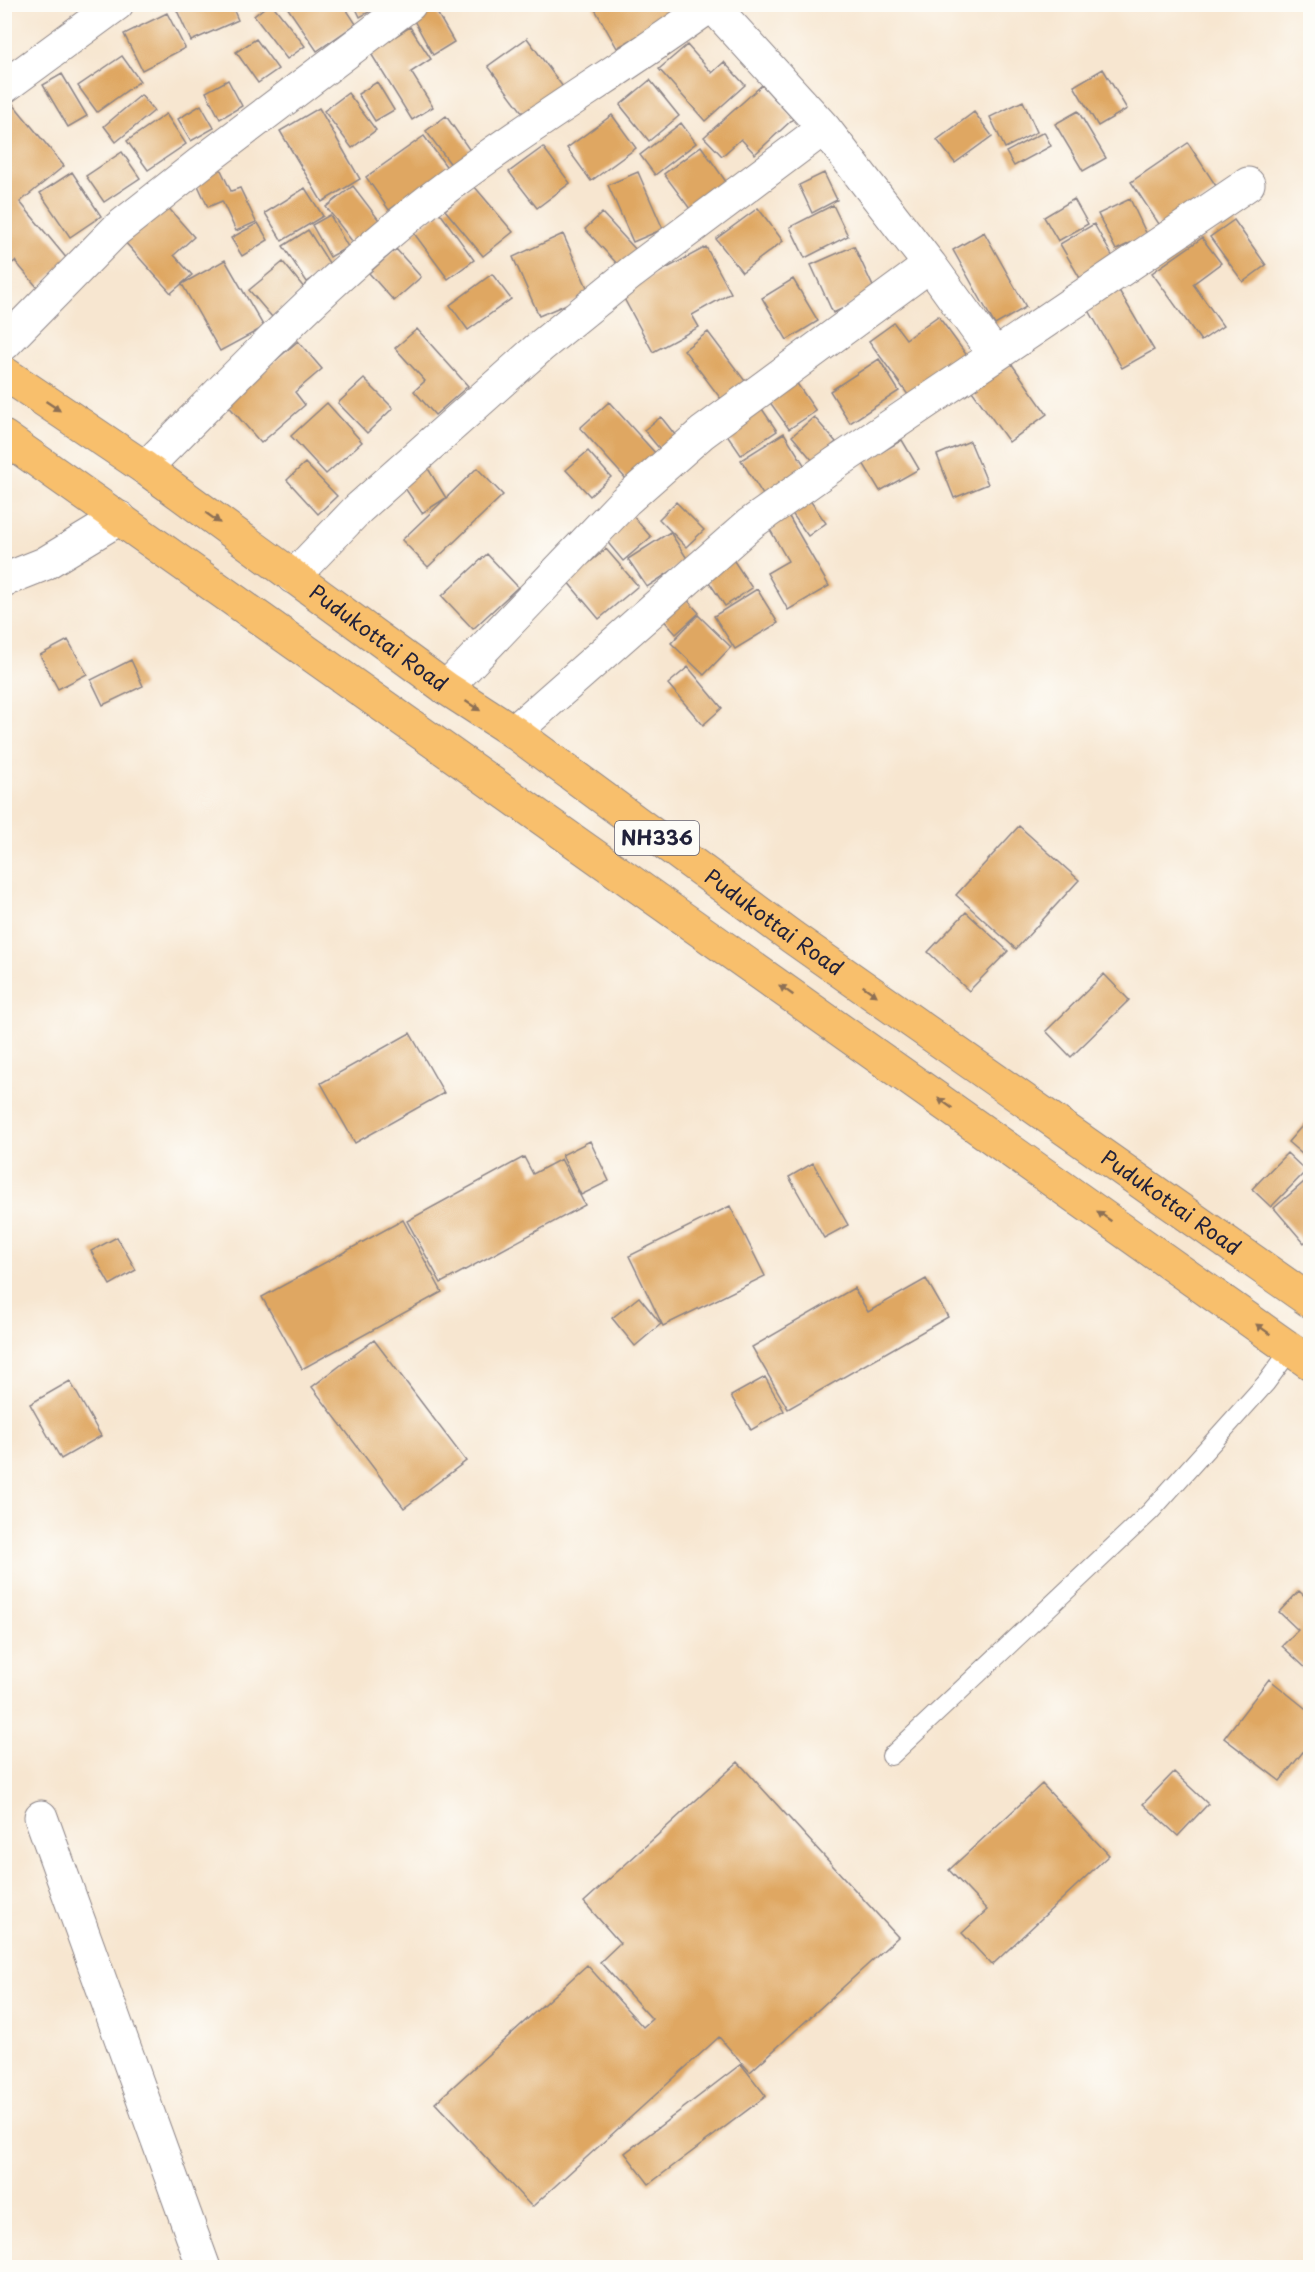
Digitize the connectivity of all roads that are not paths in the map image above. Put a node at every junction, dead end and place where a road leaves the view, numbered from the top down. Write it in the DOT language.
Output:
graph roads {
  1 [pos="117,4"];
  2 [pos="410,4"];
  3 [pos="711,5"];
  4 [pos="4,87"];
  5 [pos="824,128"];
  6 [pos="1248,184"];
  7 [pos="930,265"];
  8 [pos="4,344"];
  9 [pos="995,355"];
  10 [pos="4,373"];
  11 [pos="4,437"];
  12 [pos="145,468"];
  13 [pos="120,518"];
  14 [pos="292,577"];
  15 [pos="4,580"];
  16 [pos="446,688"];
  17 [pos="514,732"];
  18 [pos="1311,1301"];
  19 [pos="1301,1356"];
  20 [pos="891,1756"];
  21 [pos="42,1817"];
  22 [pos="204,2268"];
  1 -- 4 [label="street"];
  2 -- 8 [label="street"];
  3 -- 5 [label="street"];
  3 -- 12 [label="street"];
  5 -- 7 [label="street"];
  5 -- 14 [label="street"];
  6 -- 9 [label="street"];
  7 -- 9 [label="street"];
  7 -- 16 [label="street"];
  9 -- 17 [label="street"];
  10 -- 12 [label="highway, Pudukottai Road / NH336, one-way"];
  11 -- 13 [label="highway, NH336"];
  12 -- 14 [label="highway, Pudukottai Road / NH336, one-way"];
  13 -- 15 [label="street"];
  19 -- 13 [label="highway, NH336, one-way"];
  14 -- 16 [label="highway, Pudukottai Road / NH336"];
  16 -- 17 [label="highway, Pudukottai Road / NH336, one-way"];
  17 -- 18 [label="highway, Pudukottai Road / NH336, one-way"];
  19 -- 20 [label="lane"];
  21 -- 22 [label="street"];
}
